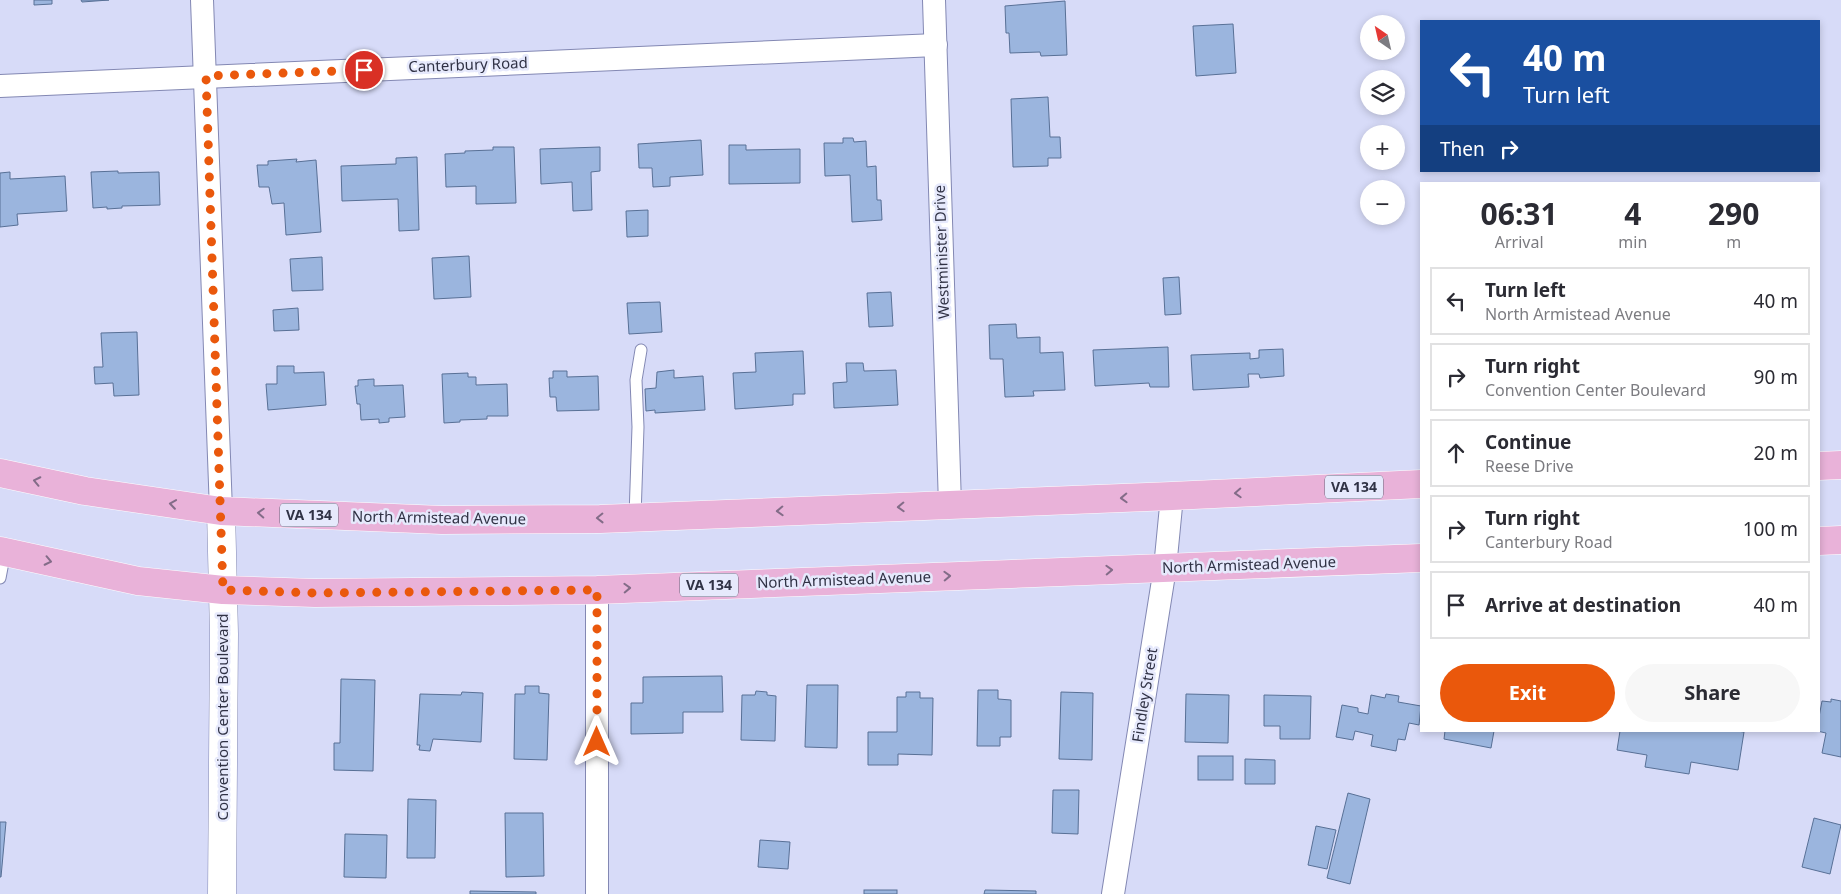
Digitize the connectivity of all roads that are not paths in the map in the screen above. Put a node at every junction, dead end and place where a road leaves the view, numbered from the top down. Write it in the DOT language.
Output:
graph roads {
  1 [pos="202,0"];
  2 [pos="934,0"];
  3 [pos="936,45"];
  4 [pos="206,76"];
  5 [pos="0,86"];
  6 [pos="641,350"];
  7 [pos="1841,465"];
  8 [pos="1820,466"];
  9 [pos="0,473"];
  10 [pos="1420,484"];
  11 [pos="1172,496"];
  12 [pos="950,504"];
  13 [pos="222,511"];
  14 [pos="635,517"];
  15 [pos="1841,540"];
  16 [pos="1820,541"];
  17 [pos="1420,558"];
  18 [pos="2,560"];
  19 [pos="1165,568"];
  20 [pos="223,590"];
  21 [pos="597,590"];
  22 [pos="222,894"];
  23 [pos="597,894"];
  24 [pos="1113,894"];
  1 -- 4 [label="street"];
  2 -- 3 [label="street, Westminister Drive"];
  3 -- 4 [label="street, Canterbury Road"];
  3 -- 12 [label="street, Westminister Drive"];
  4 -- 5 [label="street, Canterbury Road"];
  4 -- 13 [label="street"];
  6 -- 14 [label="lane"];
  7 -- 8 [label="main road"];
  13 -- 9 [label="main road, North Armistead Avenue / VA 134, one-way"];
  10 -- 11 [label="main road, North Armistead Avenue / VA 134, one-way"];
  11 -- 12 [label="main road, North Armistead Avenue / VA 134, one-way"];
  11 -- 19 [label="street, Findley Street"];
  12 -- 14 [label="main road, North Armistead Avenue / VA 134, one-way"];
  14 -- 13 [label="main road, North Armistead Avenue / VA 134, one-way"];
  13 -- 20 [label="street, Convention Center Boulevard"];
  15 -- 16 [label="main road"];
  17 -- 19 [label="main road, North Armistead Avenue / VA 134"];
  18 -- 20 [label="main road, North Armistead Avenue / VA 134, one-way"];
  21 -- 19 [label="main road, North Armistead Avenue / VA 134, one-way"];
  19 -- 24 [label="street, Findley Street"];
  20 -- 21 [label="main road, North Armistead Avenue / VA 134"];
  20 -- 22 [label="street, Convention Center Boulevard"];
  21 -- 23 [label="street"];
}
